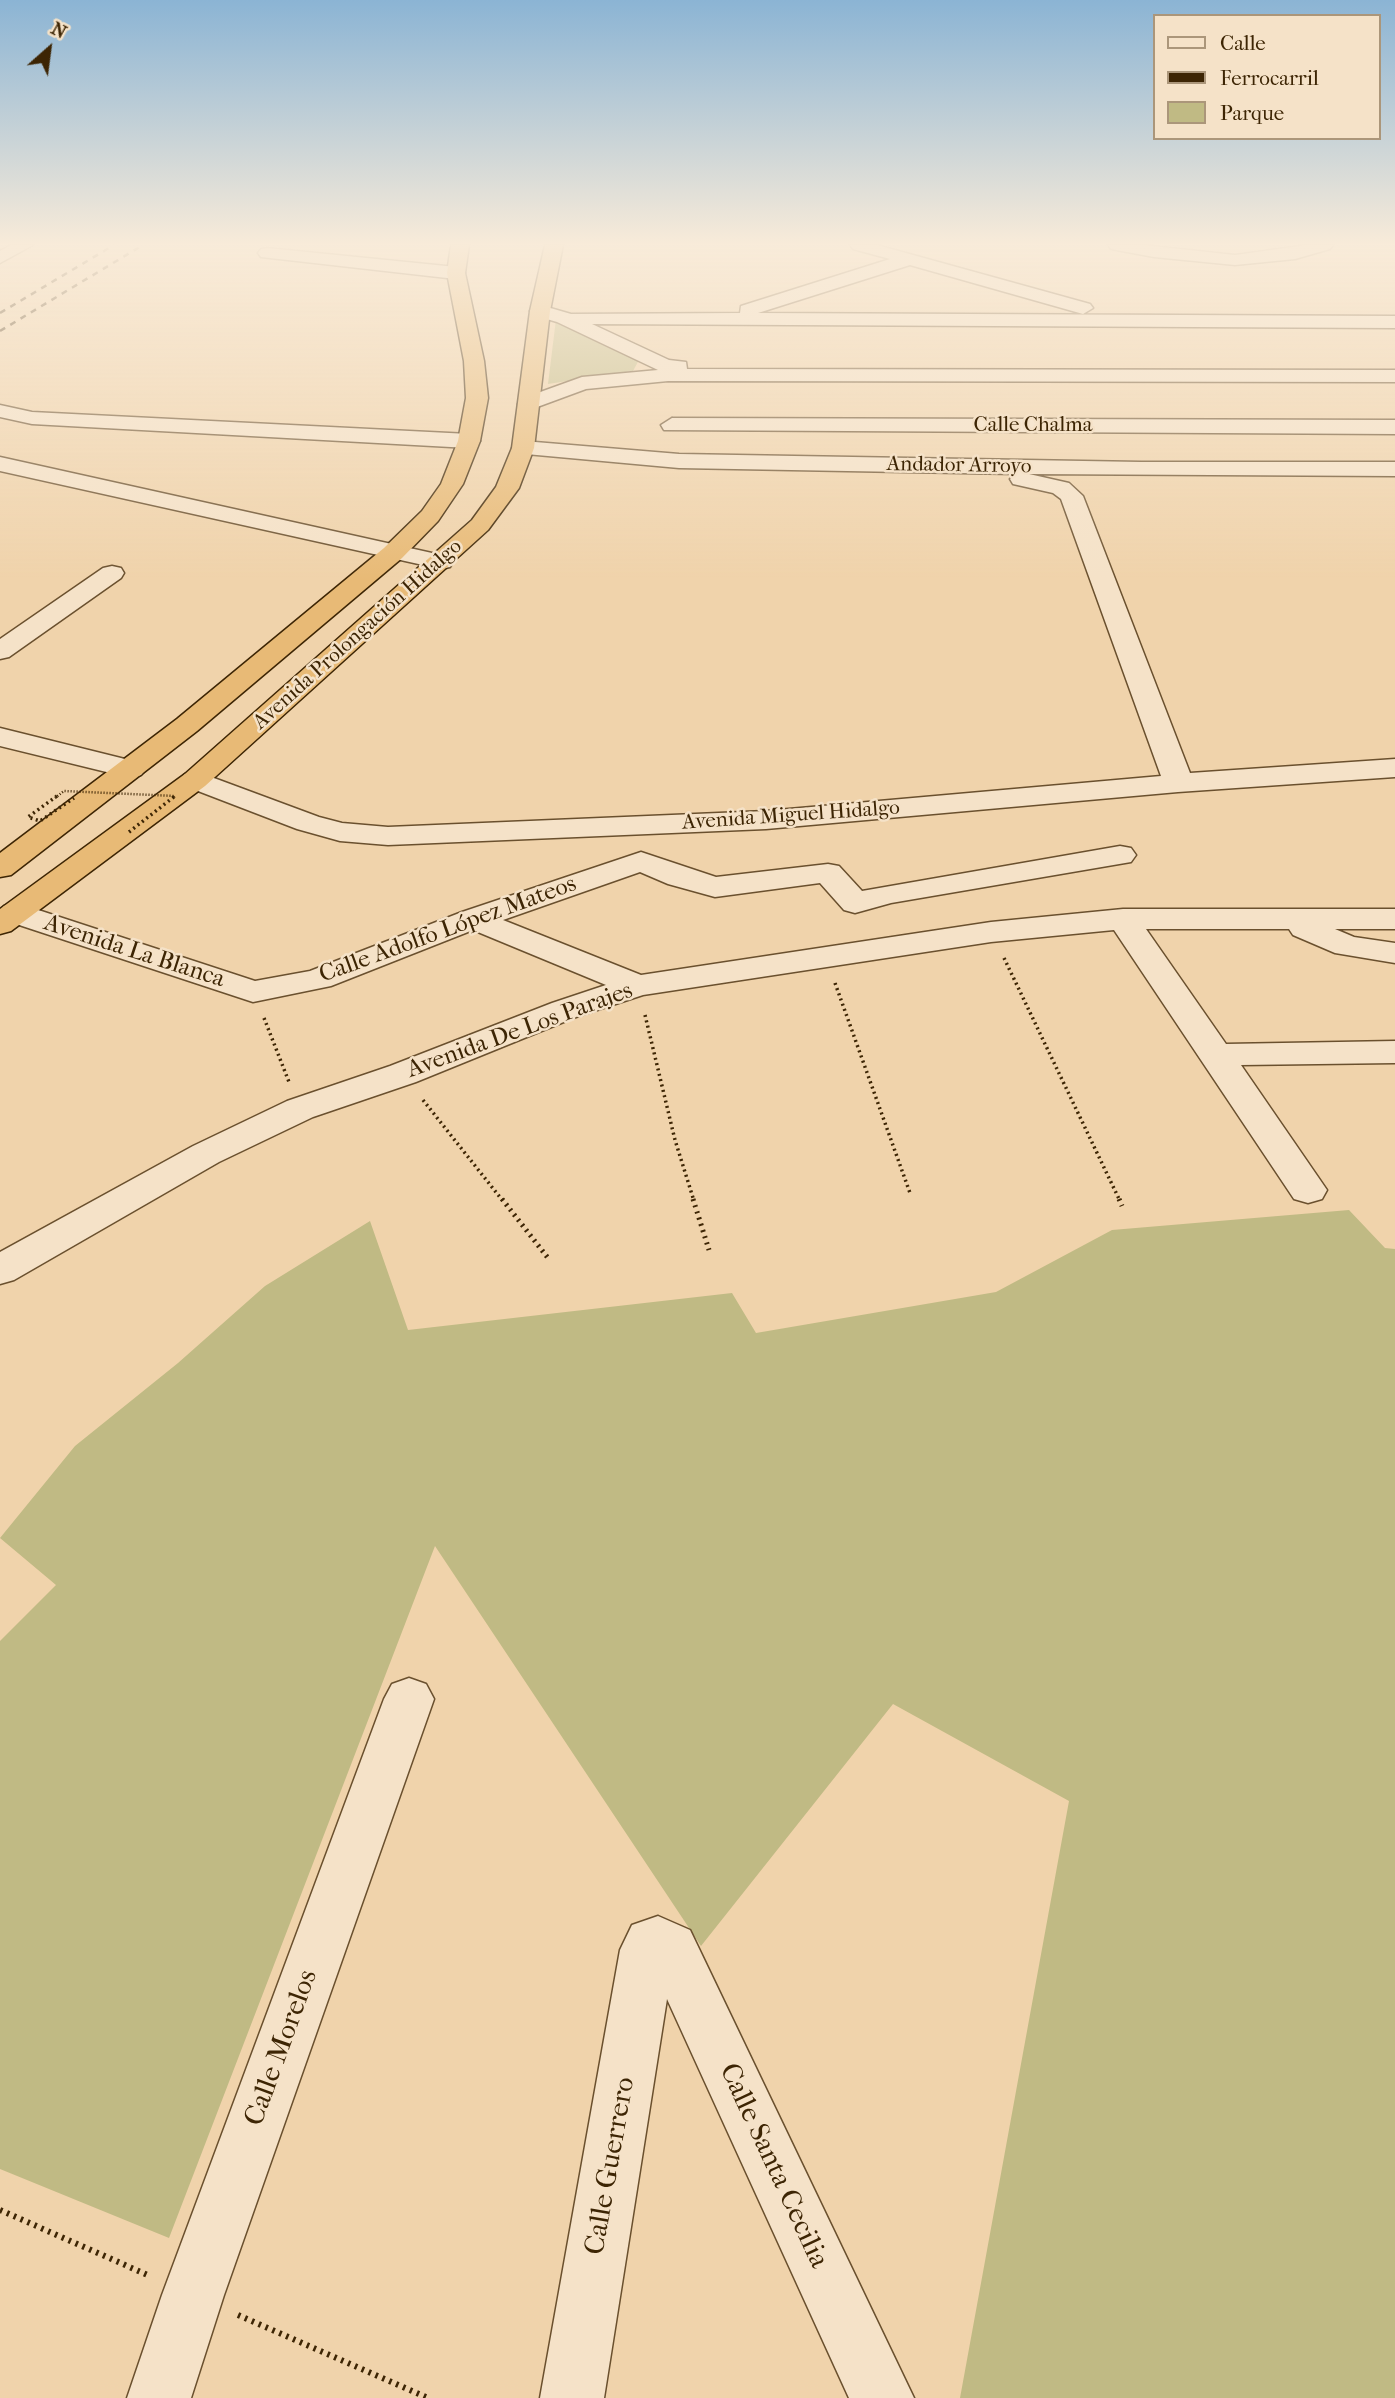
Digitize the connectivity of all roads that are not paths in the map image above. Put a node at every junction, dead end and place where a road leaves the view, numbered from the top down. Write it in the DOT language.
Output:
graph roads {
  1 [pos="473,357"];
  2 [pos="541,357"];
  3 [pos="640,357"];
  4 [pos="1205,357"];
  5 [pos="1207,360"];
  6 [pos="1395,366"];
  7 [pos="667,370"];
  8 [pos="1395,376"];
  9 [pos="529,404"];
  10 [pos="0,411"];
  11 [pos="1240,427"];
  12 [pos="1395,427"];
  13 [pos="469,441"];
  14 [pos="523,448"];
  15 [pos="0,464"];
  16 [pos="1395,469"];
  17 [pos="792,476"];
  18 [pos="393,553"];
  19 [pos="441,562"];
  20 [pos="112,573"];
  21 [pos="0,651"];
  22 [pos="187,724"];
  23 [pos="0,737"];
  24 [pos="1395,768"];
  25 [pos="131,769"];
  26 [pos="195,780"];
  27 [pos="1178,783"];
  28 [pos="25,850"];
  29 [pos="1120,855"];
  30 [pos="0,868"];
  31 [pos="7,918"];
  32 [pos="473,919"];
  33 [pos="1123,919"];
  34 [pos="1395,919"];
  35 [pos="1291,920"];
  36 [pos="1395,953"];
  37 [pos="638,986"];
  38 [pos="253,992"];
  39 [pos="1395,1052"];
  40 [pos="1216,1055"];
  41 [pos="1308,1190"];
  42 [pos="0,1269"];
  43 [pos="409,1699"];
  44 [pos="658,1941"];
  45 [pos="159,2398"];
  46 [pos="572,2398"];
  47 [pos="882,2398"];
  1 -- 13 [label="highway, Avenida Prolongación Hidalgo"];
  2 -- 9 [label="highway, Avenida Prolongación Hidalgo"];
  3 -- 7 [label="street"];
  4 -- 5 [label="street"];
  5 -- 6 [label="street"];
  5 -- 7 [label="street"];
  5 -- 8 [label="street"];
  5 -- 11 [label="street"];
  7 -- 9 [label="street"];
  7 -- 11 [label="street, Calle Chalma"];
  9 -- 14 [label="highway, Avenida Prolongación Hidalgo"];
  10 -- 13 [label="street"];
  11 -- 12 [label="street, Calle Chalma"];
  13 -- 18 [label="highway, Avenida Prolongación Hidalgo"];
  14 -- 16 [label="street, Andador Arroyo"];
  14 -- 19 [label="highway, Avenida Prolongación Hidalgo"];
  15 -- 18 [label="street"];
  17 -- 27 [label="street"];
  18 -- 19 [label="street"];
  18 -- 22 [label="highway, Avenida Prolongación Hidalgo"];
  19 -- 26 [label="highway, Avenida Prolongación Hidalgo"];
  20 -- 21 [label="street"];
  22 -- 25 [label="highway, Avenida Prolongación Hidalgo"];
  22 -- 26 [label="highway"];
  23 -- 25 [label="street"];
  24 -- 27 [label="street, Avenida Miguel Hidalgo"];
  25 -- 28 [label="highway, Avenida Prolongación Hidalgo"];
  26 -- 27 [label="street, Avenida Miguel Hidalgo"];
  26 -- 28 [label="highway"];
  26 -- 31 [label="highway, Avenida Prolongación Hidalgo"];
  28 -- 30 [label="highway, Avenida Prolongación Hidalgo"];
  29 -- 32 [label="street, Calle Adolfo López Mateos"];
  31 -- 38 [label="street, Avenida La Blanca"];
  32 -- 37 [label="street"];
  32 -- 38 [label="street, Calle Adolfo López Mateos"];
  33 -- 35 [label="street, Avenida De Los Parajes"];
  33 -- 37 [label="street, Avenida De Los Parajes"];
  33 -- 40 [label="street"];
  34 -- 35 [label="street, Avenida De Los Parajes"];
  35 -- 36 [label="street"];
  37 -- 42 [label="street, Avenida De Los Parajes"];
  39 -- 40 [label="street"];
  40 -- 41 [label="street"];
  43 -- 45 [label="street, Calle Morelos"];
  44 -- 46 [label="street, Calle Guerrero"];
  44 -- 47 [label="street, Calle Santa Cecilia"];
}
